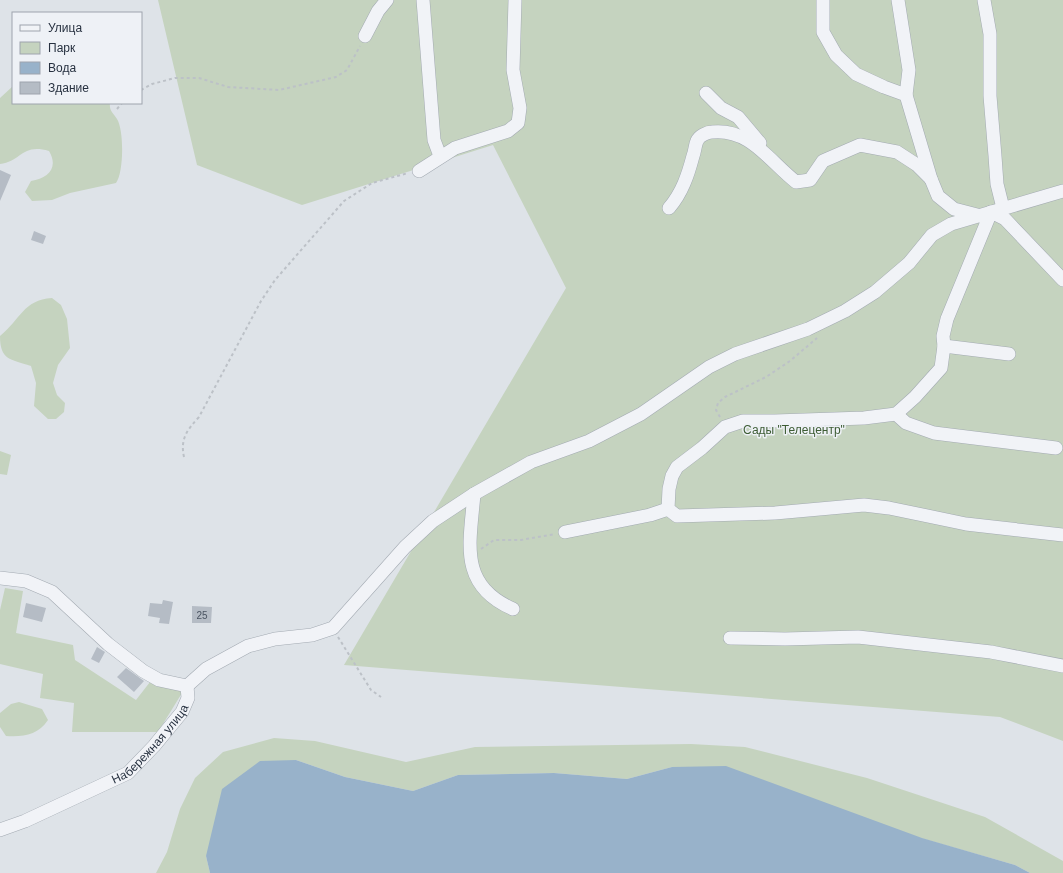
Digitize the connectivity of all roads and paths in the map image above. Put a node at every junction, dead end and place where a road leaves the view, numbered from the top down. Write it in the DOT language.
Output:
graph roads {
  1 [pos="387,0"];
  2 [pos="423,0"];
  3 [pos="515,0"];
  4 [pos="823,0"];
  5 [pos="898,0"];
  6 [pos="984,0"];
  7 [pos="365,36"];
  8 [pos="142,89"];
  9 [pos="706,93"];
  10 [pos="906,95"];
  11 [pos="121,104"];
  12 [pos="117,109"];
  13 [pos="765,151"];
  14 [pos="440,156"];
  15 [pos="419,170"];
  16 [pos="931,179"];
  17 [pos="1063,191"];
  18 [pos="669,208"];
  19 [pos="992,212"];
  20 [pos="1063,280"];
  21 [pos="818,337"];
  22 [pos="944,346"];
  23 [pos="1009,354"];
  24 [pos="896,414"];
  25 [pos="725,427"];
  26 [pos="1056,448"];
  27 [pos="184,457"];
  28 [pos="474,494"];
  29 [pos="668,509"];
  30 [pos="565,532"];
  31 [pos="1063,535"];
  32 [pos="469,556"];
  33 [pos="0,578"];
  34 [pos="513,609"];
  35 [pos="333,628"];
  36 [pos="730,638"];
  37 [pos="1063,666"];
  38 [pos="187,686"];
  39 [pos="381,697"];
  40 [pos="0,830"];
  1 -- 7 [label="street"];
  2 -- 14 [label="street"];
  3 -- 14 [label="street"];
  4 -- 10 [label="street"];
  5 -- 10 [label="street"];
  6 -- 19 [label="street"];
  7 -- 8 [label="path"];
  9 -- 13 [label="street"];
  10 -- 16 [label="street"];
  11 -- 12 [label="path"];
  13 -- 16 [label="street"];
  13 -- 18 [label="street"];
  14 -- 15 [label="street"];
  15 -- 27 [label="path"];
  16 -- 19 [label="street"];
  17 -- 19 [label="street"];
  19 -- 20 [label="street"];
  19 -- 22 [label="street"];
  19 -- 28 [label="street"];
  21 -- 25 [label="path"];
  22 -- 23 [label="street"];
  22 -- 24 [label="street"];
  24 -- 25 [label="street"];
  24 -- 26 [label="street"];
  25 -- 29 [label="street"];
  28 -- 32 [label="street"];
  28 -- 35 [label="street"];
  29 -- 30 [label="street"];
  29 -- 31 [label="street"];
  30 -- 32 [label="path"];
  32 -- 34 [label="street"];
  33 -- 38 [label="street, Набережная улица"];
  35 -- 38 [label="street"];
  35 -- 39 [label="path"];
  36 -- 37 [label="street"];
  38 -- 40 [label="street, Набережная улица"];
}
